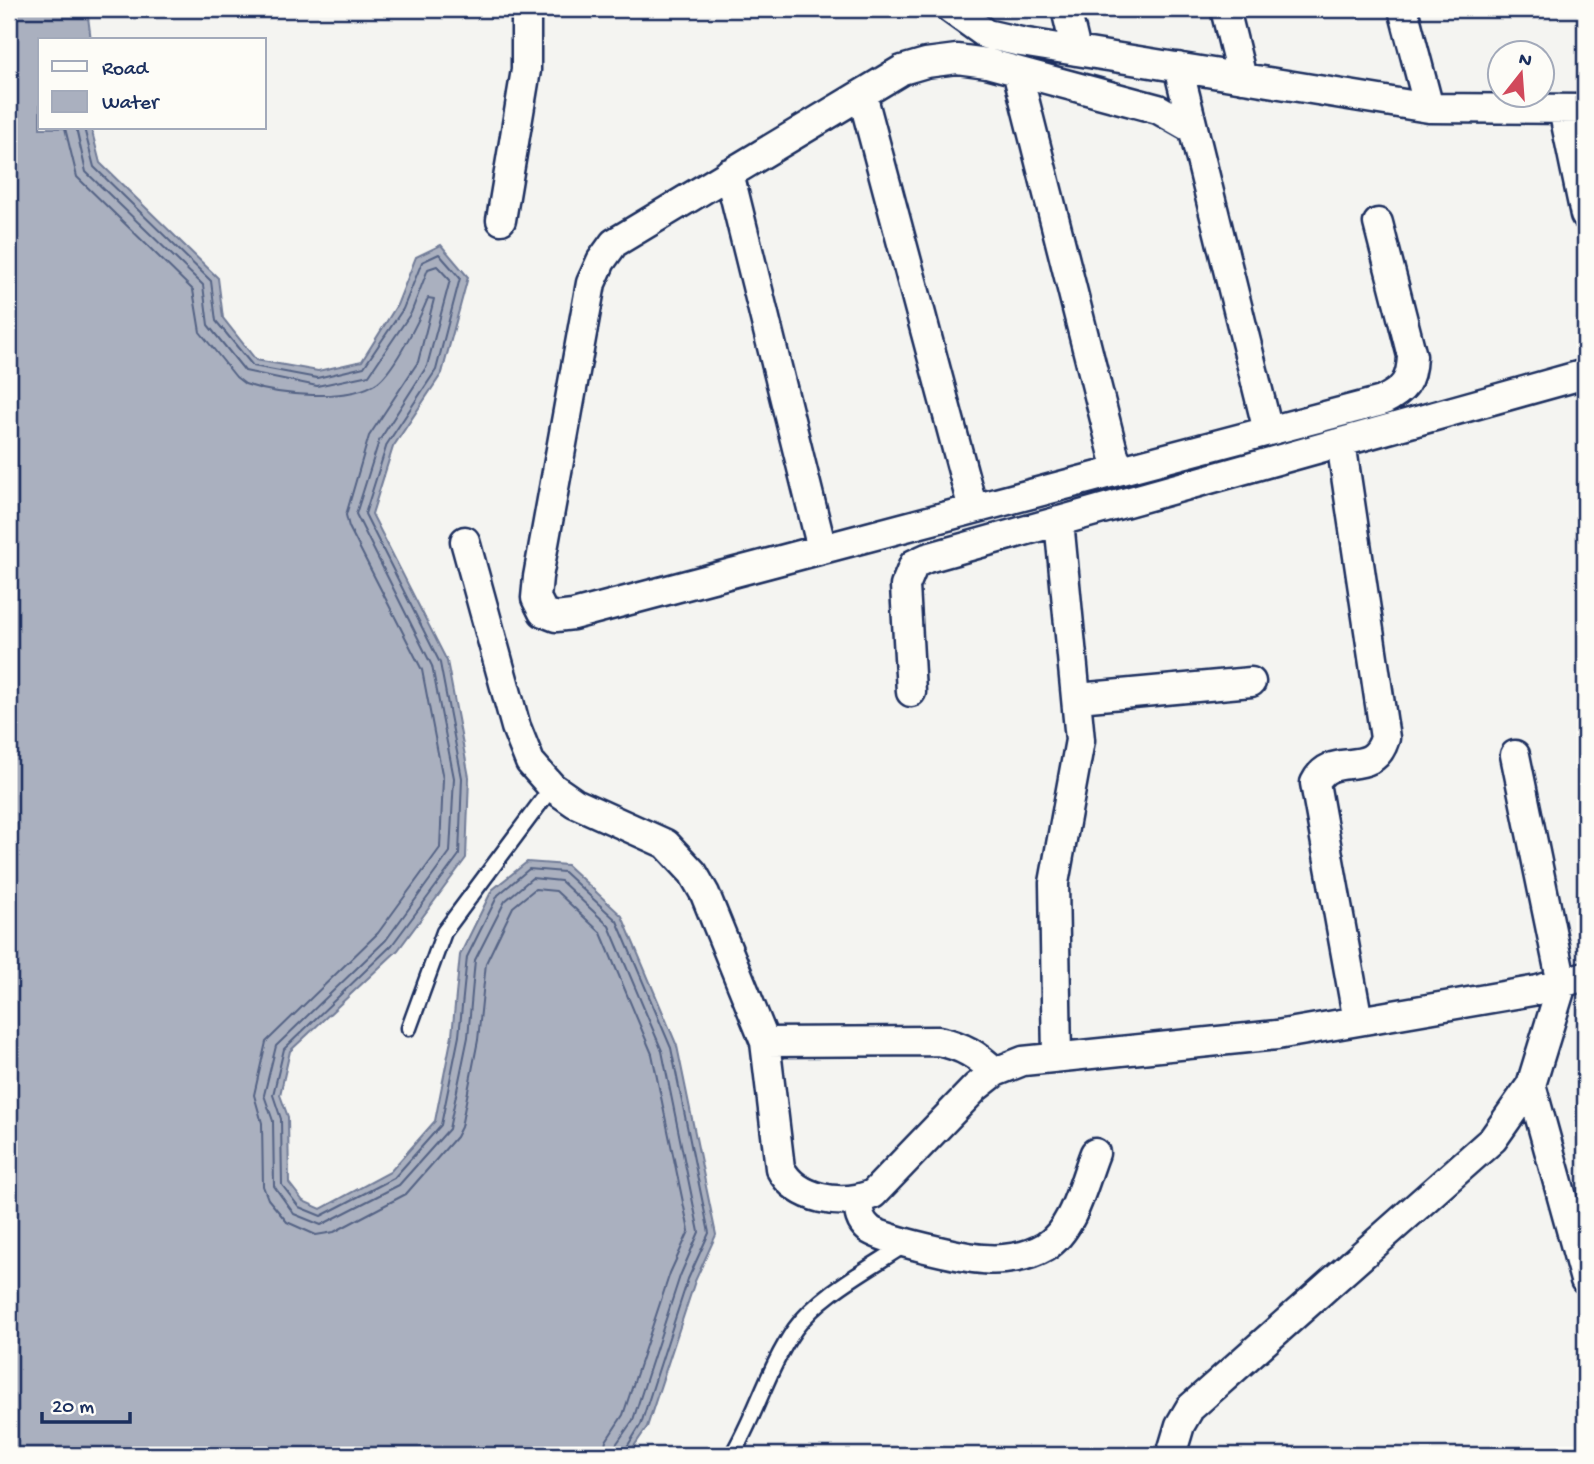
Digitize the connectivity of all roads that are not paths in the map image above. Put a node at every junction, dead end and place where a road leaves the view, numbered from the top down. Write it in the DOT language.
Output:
graph roads {
  1 [pos="526,9"];
  2 [pos="951,9"];
  3 [pos="1066,9"];
  4 [pos="1225,9"];
  5 [pos="1403,9"];
  6 [pos="1076,51"];
  7 [pos="1178,67"];
  8 [pos="1017,71"];
  9 [pos="1242,78"];
  10 [pos="862,94"];
  11 [pos="1429,108"];
  12 [pos="1574,109"];
  13 [pos="1193,129"];
  14 [pos="729,173"];
  15 [pos="1585,215"];
  16 [pos="501,220"];
  17 [pos="1378,223"];
  18 [pos="1585,374"];
  19 [pos="1268,431"];
  20 [pos="1341,442"];
  21 [pos="1118,471"];
  22 [pos="973,509"];
  23 [pos="1059,521"];
  24 [pos="466,541"];
  25 [pos="822,549"];
  26 [pos="1251,682"];
  27 [pos="911,692"];
  28 [pos="1079,698"];
  29 [pos="1515,755"];
  30 [pos="552,787"];
  31 [pos="1574,980"];
  32 [pos="1357,1021"];
  33 [pos="409,1028"];
  34 [pos="765,1042"];
  35 [pos="1057,1058"];
  36 [pos="995,1072"];
  37 [pos="1531,1086"];
  38 [pos="1095,1153"];
  39 [pos="858,1200"];
  40 [pos="909,1242"];
  41 [pos="1585,1280"];
  42 [pos="732,1455"];
  43 [pos="1171,1455"];
  1 -- 16 [label="street"];
  2 -- 6 [label="street"];
  3 -- 6 [label="street"];
  4 -- 9 [label="street"];
  5 -- 11 [label="street"];
  6 -- 7 [label="street"];
  7 -- 9 [label="street"];
  7 -- 13 [label="street"];
  8 -- 10 [label="street"];
  8 -- 13 [label="street"];
  8 -- 21 [label="street"];
  9 -- 11 [label="street"];
  10 -- 14 [label="street"];
  10 -- 22 [label="street"];
  11 -- 12 [label="street"];
  12 -- 15 [label="street"];
  13 -- 19 [label="street"];
  14 -- 25 [label="street"];
  14 -- 25 [label="street"];
  17 -- 19 [label="street"];
  18 -- 20 [label="street"];
  19 -- 21 [label="street"];
  20 -- 23 [label="street"];
  20 -- 32 [label="street"];
  21 -- 22 [label="street"];
  22 -- 25 [label="street"];
  23 -- 27 [label="street"];
  23 -- 28 [label="street"];
  24 -- 30 [label="street"];
  26 -- 28 [label="street"];
  28 -- 35 [label="street"];
  29 -- 31 [label="street"];
  30 -- 33 [label="lane"];
  30 -- 34 [label="street"];
  31 -- 32 [label="street"];
  31 -- 37 [label="street"];
  32 -- 35 [label="street"];
  34 -- 36 [label="street"];
  34 -- 39 [label="street"];
  35 -- 36 [label="street"];
  36 -- 39 [label="street"];
  37 -- 41 [label="street"];
  37 -- 43 [label="street"];
  38 -- 40 [label="street"];
  39 -- 40 [label="street"];
  40 -- 42 [label="lane"];
}
